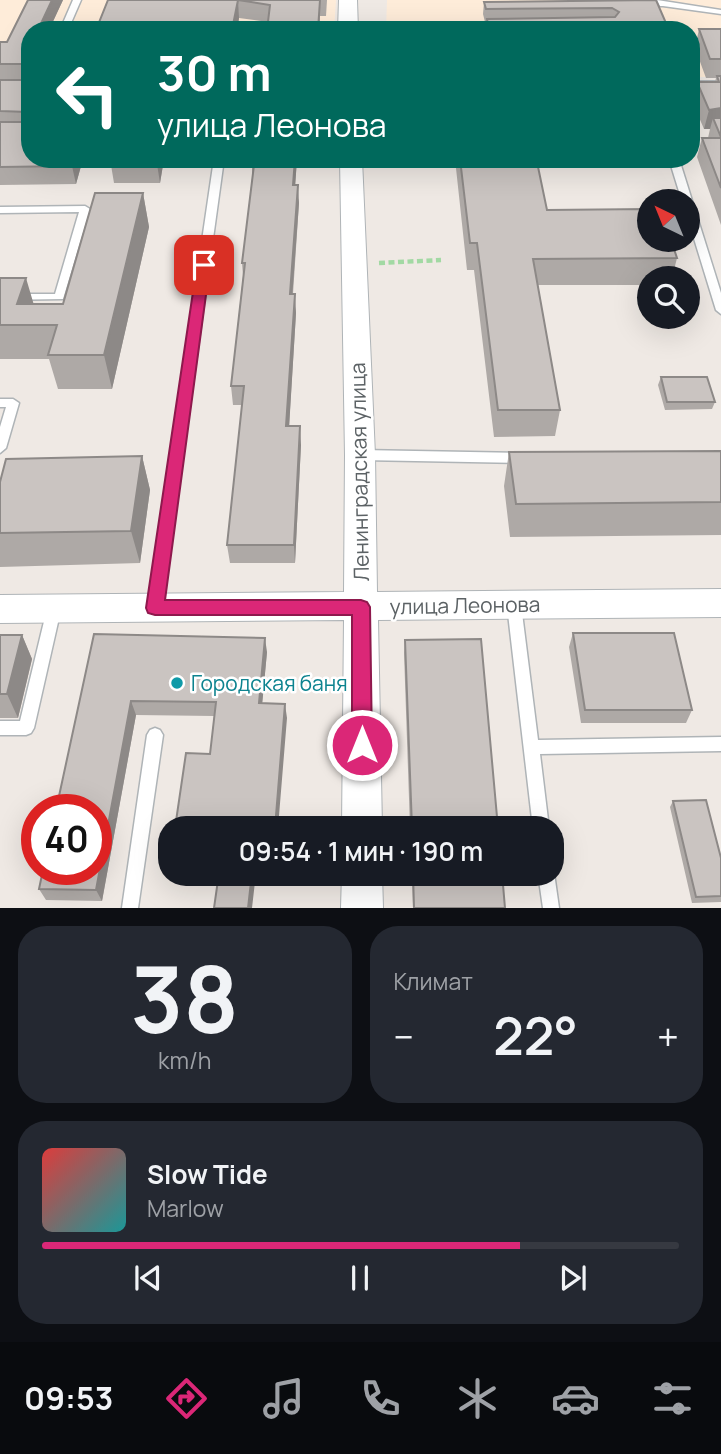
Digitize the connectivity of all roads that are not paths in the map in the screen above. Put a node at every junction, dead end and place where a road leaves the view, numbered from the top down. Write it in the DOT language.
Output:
graph roads {
  1 [pos="77,0"];
  2 [pos="348,0"];
  3 [pos="661,0"];
  4 [pos="721,12"];
  5 [pos="68,21"];
  6 [pos="348,21"];
  7 [pos="721,86"];
  8 [pos="700,87"];
  9 [pos="218,168"];
  10 [pos="351,168"];
  11 [pos="677,168"];
  12 [pos="683,189"];
  13 [pos="0,210"];
  14 [pos="700,240"];
  15 [pos="719,296"];
  16 [pos="0,297"];
  17 [pos="721,310"];
  18 [pos="0,403"];
  19 [pos="0,448"];
  20 [pos="360,455"];
  21 [pos="542,458"];
  22 [pos="721,603"];
  23 [pos="513,604"];
  24 [pos="361,607"];
  25 [pos="155,608"];
  26 [pos="0,609"];
  27 [pos="54,609"];
  28 [pos="0,728"];
  29 [pos="155,735"];
  30 [pos="721,744"];
  31 [pos="531,747"];
  32 [pos="362,816"];
  33 [pos="540,816"];
  34 [pos="362,886"];
  35 [pos="548,886"];
  36 [pos="130,908"];
  37 [pos="362,908"];
  38 [pos="551,908"];
  1 -- 5 [label="lane"];
  2 -- 6 [label="street"];
  3 -- 4 [label="lane"];
  7 -- 8 [label="street"];
  9 -- 25 [label="lane"];
  10 -- 20 [label="street, Ленинградская улица"];
  11 -- 12 [label="lane"];
  13 -- 16 [label="lane"];
  14 -- 15 [label="lane"];
  15 -- 17 [label="lane"];
  18 -- 19 [label="lane"];
  20 -- 21 [label="lane"];
  20 -- 24 [label="street, Ленинградская улица"];
  22 -- 23 [label="street, улица Леонова"];
  23 -- 24 [label="street, улица Леонова"];
  23 -- 31 [label="lane"];
  24 -- 25 [label="street, улица Леонова"];
  24 -- 32 [label="street, Ленинградская улица"];
  25 -- 27 [label="street, улица Леонова"];
  26 -- 27 [label="street, улица Леонова"];
  27 -- 28 [label="lane"];
  29 -- 36 [label="lane"];
  30 -- 31 [label="lane"];
  31 -- 33 [label="lane"];
  34 -- 37 [label="street"];
  35 -- 38 [label="lane"];
}
